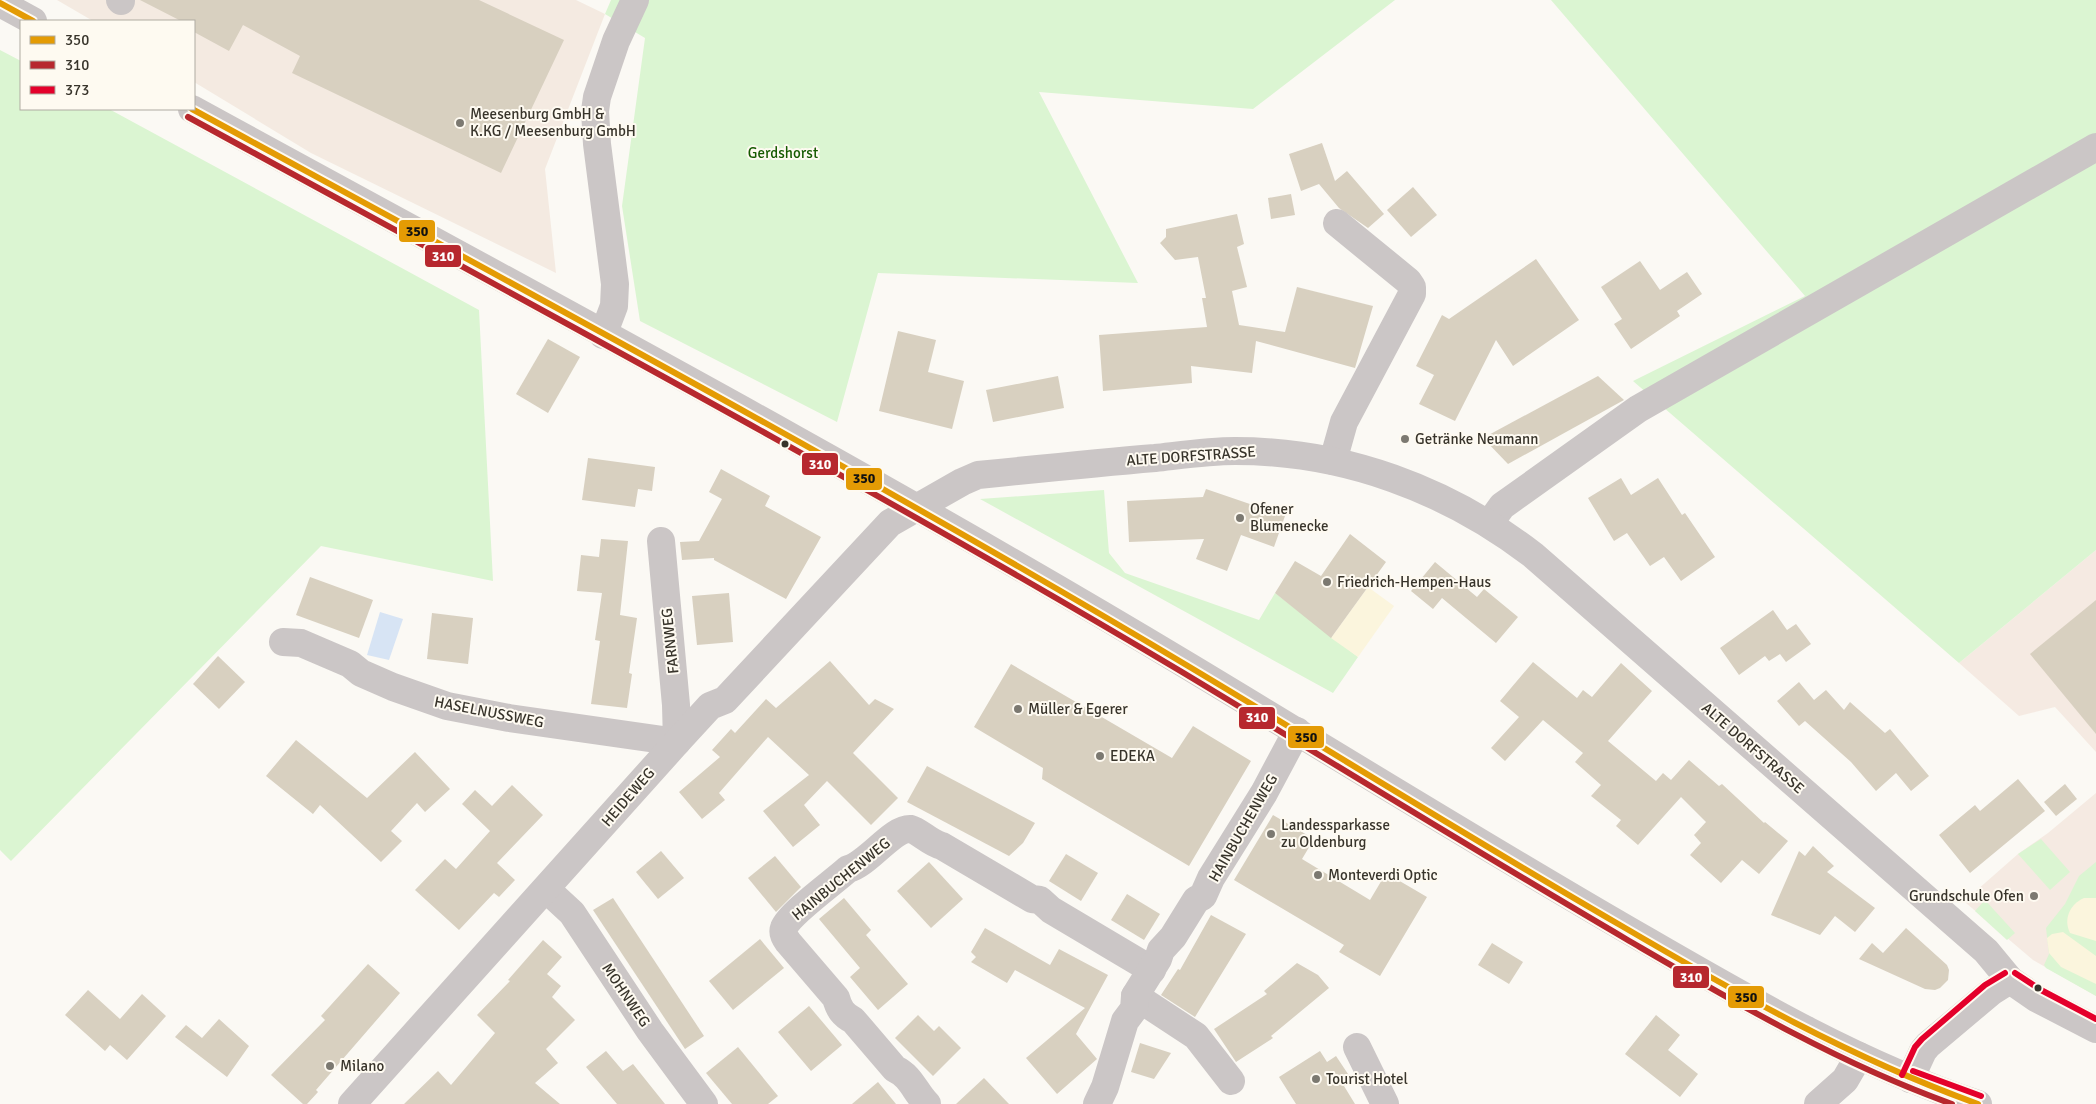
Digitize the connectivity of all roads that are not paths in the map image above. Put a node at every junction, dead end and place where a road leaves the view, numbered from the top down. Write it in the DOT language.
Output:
graph roads {
  1 [pos="635,0"];
  2 [pos="0,3"];
  3 [pos="34,13"];
  4 [pos="194,110"];
  5 [pos="2096,147"];
  6 [pos="1338,223"];
  7 [pos="603,335"];
  8 [pos="1333,461"];
  9 [pos="917,507"];
  10 [pos="1489,524"];
  11 [pos="660,541"];
  12 [pos="283,642"];
  13 [pos="1297,731"];
  14 [pos="677,742"];
  15 [pos="546,890"];
  16 [pos="1152,970"];
  17 [pos="2010,980"];
  18 [pos="1135,996"];
  19 [pos="2096,1029"];
  20 [pos="1357,1047"];
  21 [pos="1859,1056"];
  22 [pos="1910,1079"];
  23 [pos="1231,1081"];
  24 [pos="352,1104"];
  25 [pos="704,1104"];
  26 [pos="927,1104"];
  27 [pos="1097,1104"];
  28 [pos="1385,1104"];
  29 [pos="1818,1104"];
  30 [pos="1978,1104"];
  1 -- 7 [label="street"];
  2 -- 3 [label="street"];
  4 -- 7 [label="street"];
  5 -- 10 [label="street"];
  6 -- 8 [label="street"];
  7 -- 9 [label="street"];
  8 -- 9 [label="street, ALTE DORFSTRASSE"];
  8 -- 10 [label="street, ALTE DORFSTRASSE"];
  9 -- 13 [label="street"];
  9 -- 14 [label="street, HEIDEWEG"];
  10 -- 17 [label="street, ALTE DORFSTRASSE"];
  11 -- 14 [label="street, FARNWEG"];
  12 -- 14 [label="street, HASELNUSSWEG"];
  13 -- 16 [label="street, HAINBUCHENWEG"];
  13 -- 21 [label="street"];
  14 -- 15 [label="street, HEIDEWEG"];
  15 -- 24 [label="street, HEIDEWEG"];
  15 -- 25 [label="street, MOHNWEG"];
  16 -- 18 [label="street, HAINBUCHENWEG"];
  16 -- 26 [label="street, HAINBUCHENWEG"];
  17 -- 19 [label="street, ALTE DORFSTRASSE"];
  17 -- 22 [label="street"];
  18 -- 23 [label="street"];
  18 -- 27 [label="street, HAINBUCHENWEG"];
  20 -- 28 [label="street"];
  21 -- 22 [label="street"];
  21 -- 29 [label="street"];
  22 -- 30 [label="street"];
}
